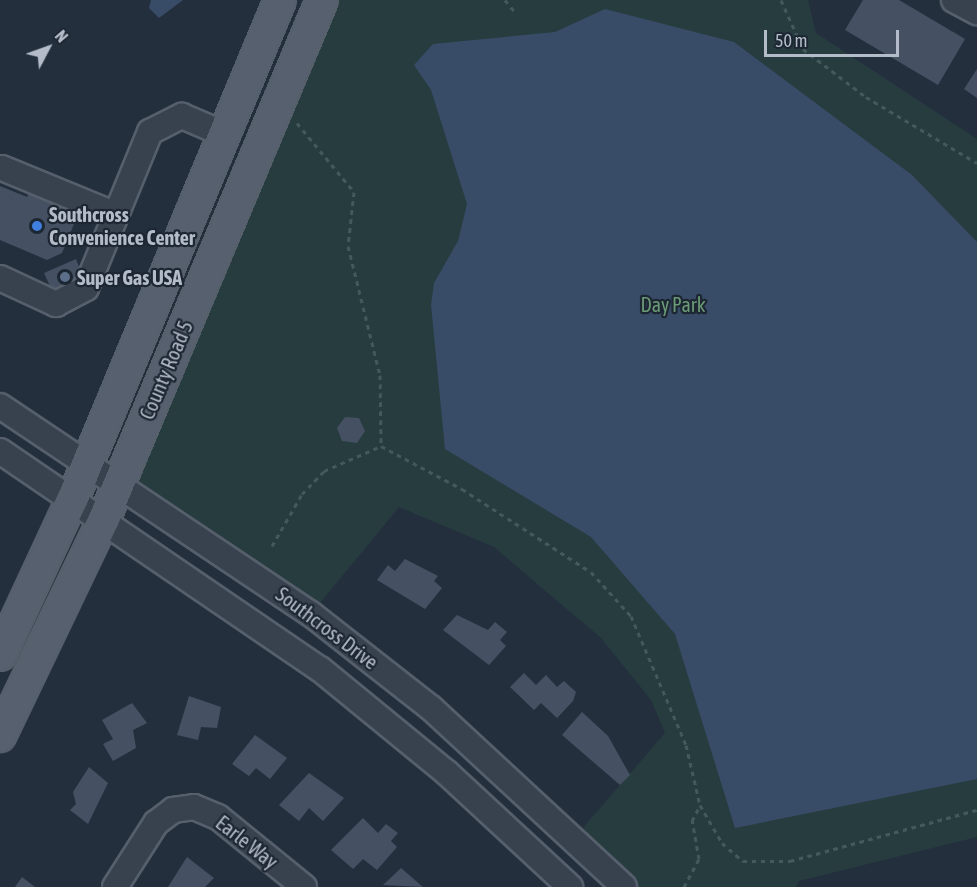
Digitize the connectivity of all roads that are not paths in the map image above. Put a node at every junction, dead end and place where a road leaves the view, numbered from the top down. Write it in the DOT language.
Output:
graph roads {
  1 [pos="280,0"];
  2 [pos="321,0"];
  3 [pos="954,0"];
  4 [pos="977,12"];
  5 [pos="224,134"];
  6 [pos="2,168"];
  7 [pos="116,214"];
  8 [pos="0,278"];
  9 [pos="0,406"];
  10 [pos="0,451"];
  11 [pos="87,460"];
  12 [pos="119,482"];
  13 [pos="72,498"];
  14 [pos="104,519"];
  15 [pos="0,655"];
  16 [pos="0,736"];
  17 [pos="116,887"];
  18 [pos="304,887"];
  19 [pos="570,887"];
  20 [pos="624,887"];
  1 -- 5 [label="main road, County Road 5"];
  2 -- 12 [label="main road, County Road 5"];
  3 -- 4 [label="street"];
  5 -- 7 [label="street"];
  5 -- 11 [label="main road, County Road 5"];
  6 -- 7 [label="street"];
  7 -- 8 [label="street"];
  9 -- 11 [label="street, Southcross Drive"];
  10 -- 13 [label="street, Southcross Drive"];
  11 -- 12 [label="street, Southcross Drive"];
  11 -- 13 [label="main road, County Road 5"];
  12 -- 14 [label="main road, County Road 5"];
  12 -- 20 [label="street, Southcross Drive"];
  13 -- 14 [label="street, Southcross Drive"];
  13 -- 15 [label="main road, County Road 5"];
  14 -- 16 [label="main road, County Road 5"];
  14 -- 19 [label="street, Southcross Drive"];
  17 -- 18 [label="street, Earle Way"];
}
